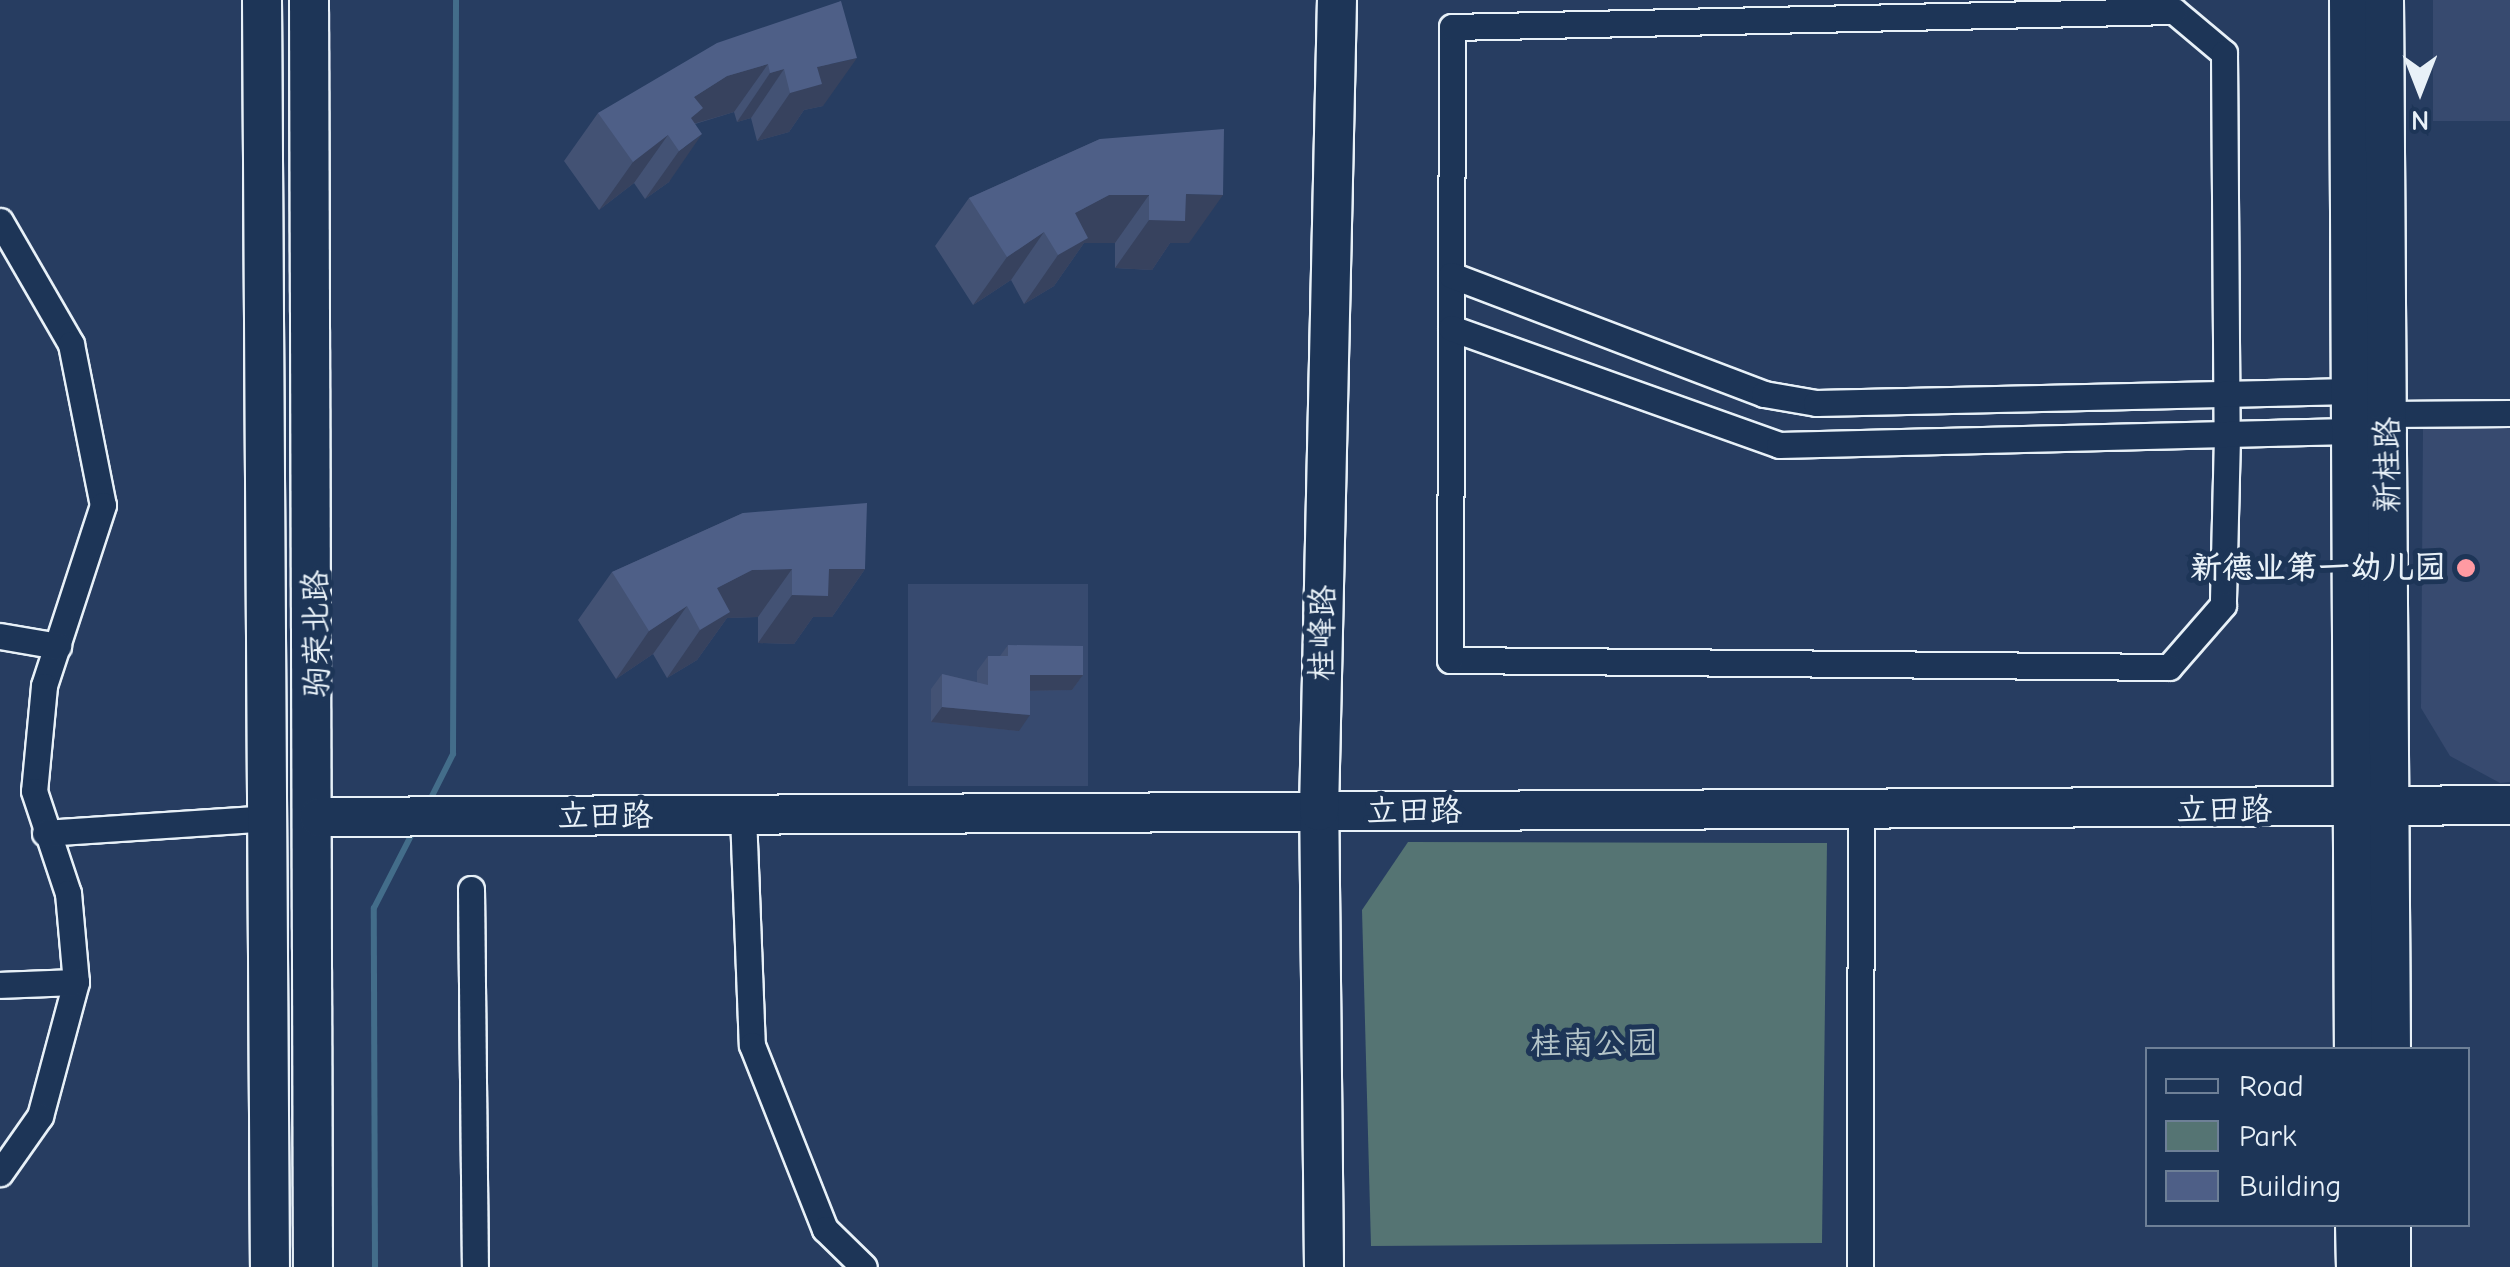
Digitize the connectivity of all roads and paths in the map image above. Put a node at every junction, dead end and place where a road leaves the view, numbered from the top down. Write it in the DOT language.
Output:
graph roads {
  1 [pos="309,0"];
  2 [pos="332,0"];
  3 [pos="1316,0"];
  4 [pos="1337,0"];
  5 [pos="2349,0"];
  6 [pos="2384,0"];
  7 [pos="260,7"];
  8 [pos="311,136"];
  9 [pos="0,221"];
  10 [pos="1451,275"];
  11 [pos="1451,328"];
  12 [pos="2351,391"];
  13 [pos="2226,394"];
  14 [pos="2510,412"];
  15 [pos="2387,414"];
  16 [pos="2351,431"];
  17 [pos="2227,436"];
  18 [pos="0,636"];
  19 [pos="58,646"];
  20 [pos="2510,805"];
  21 [pos="2372,808"];
  22 [pos="1861,810"];
  23 [pos="1315,811"];
  24 [pos="744,815"];
  25 [pos="269,818"];
  26 [pos="319,818"];
  27 [pos="45,833"];
  28 [pos="471,889"];
  29 [pos="76,982"];
  30 [pos="0,985"];
  31 [pos="2354,1047"];
  32 [pos="2391,1047"];
  33 [pos="0,1174"];
  34 [pos="2356,1227"];
  35 [pos="2391,1227"];
  36 [pos="270,1267"];
  37 [pos="313,1267"];
  38 [pos="475,1267"];
  39 [pos="864,1267"];
  40 [pos="1314,1267"];
  41 [pos="1324,1267"];
  42 [pos="1860,1267"];
  43 [pos="2356,1267"];
  44 [pos="2391,1267"];
  1 -- 8 [label="main road, 驹荣北路"];
  2 -- 8 [label="main road"];
  3 -- 23 [label="main road"];
  4 -- 23 [label="main road, 桂峰路"];
  5 -- 12 [label="main road"];
  6 -- 15 [label="main road, 新桂路"];
  7 -- 25 [label="main road"];
  8 -- 26 [label="main road, 驹荣北路"];
  9 -- 19 [label="street"];
  10 -- 11 [label="street"];
  10 -- 13 [label="street"];
  10 -- 13 [label="street"];
  11 -- 17 [label="street"];
  11 -- 17 [label="street"];
  12 -- 13 [label="street"];
  12 -- 16 [label="main road"];
  13 -- 17 [label="street"];
  14 -- 15 [label="street"];
  15 -- 21 [label="main road, 新桂路"];
  16 -- 17 [label="street"];
  16 -- 21 [label="main road"];
  18 -- 19 [label="street"];
  19 -- 27 [label="street"];
  20 -- 21 [label="main road, 立田路"];
  21 -- 22 [label="main road, 立田路"];
  21 -- 31 [label="main road"];
  21 -- 32 [label="main road, 新桂路"];
  22 -- 23 [label="main road, 立田路"];
  22 -- 42 [label="street"];
  23 -- 24 [label="main road, 立田路"];
  23 -- 40 [label="main road"];
  23 -- 41 [label="main road, 桂峰路"];
  24 -- 26 [label="main road, 立田路"];
  24 -- 39 [label="street"];
  25 -- 27 [label="street"];
  25 -- 36 [label="main road"];
  26 -- 37 [label="main road, 驹荣北路"];
  27 -- 29 [label="street"];
  28 -- 38 [label="street"];
  29 -- 30 [label="street"];
  29 -- 33 [label="street"];
  34 -- 43 [label="main road"];
  35 -- 44 [label="main road"];
}
